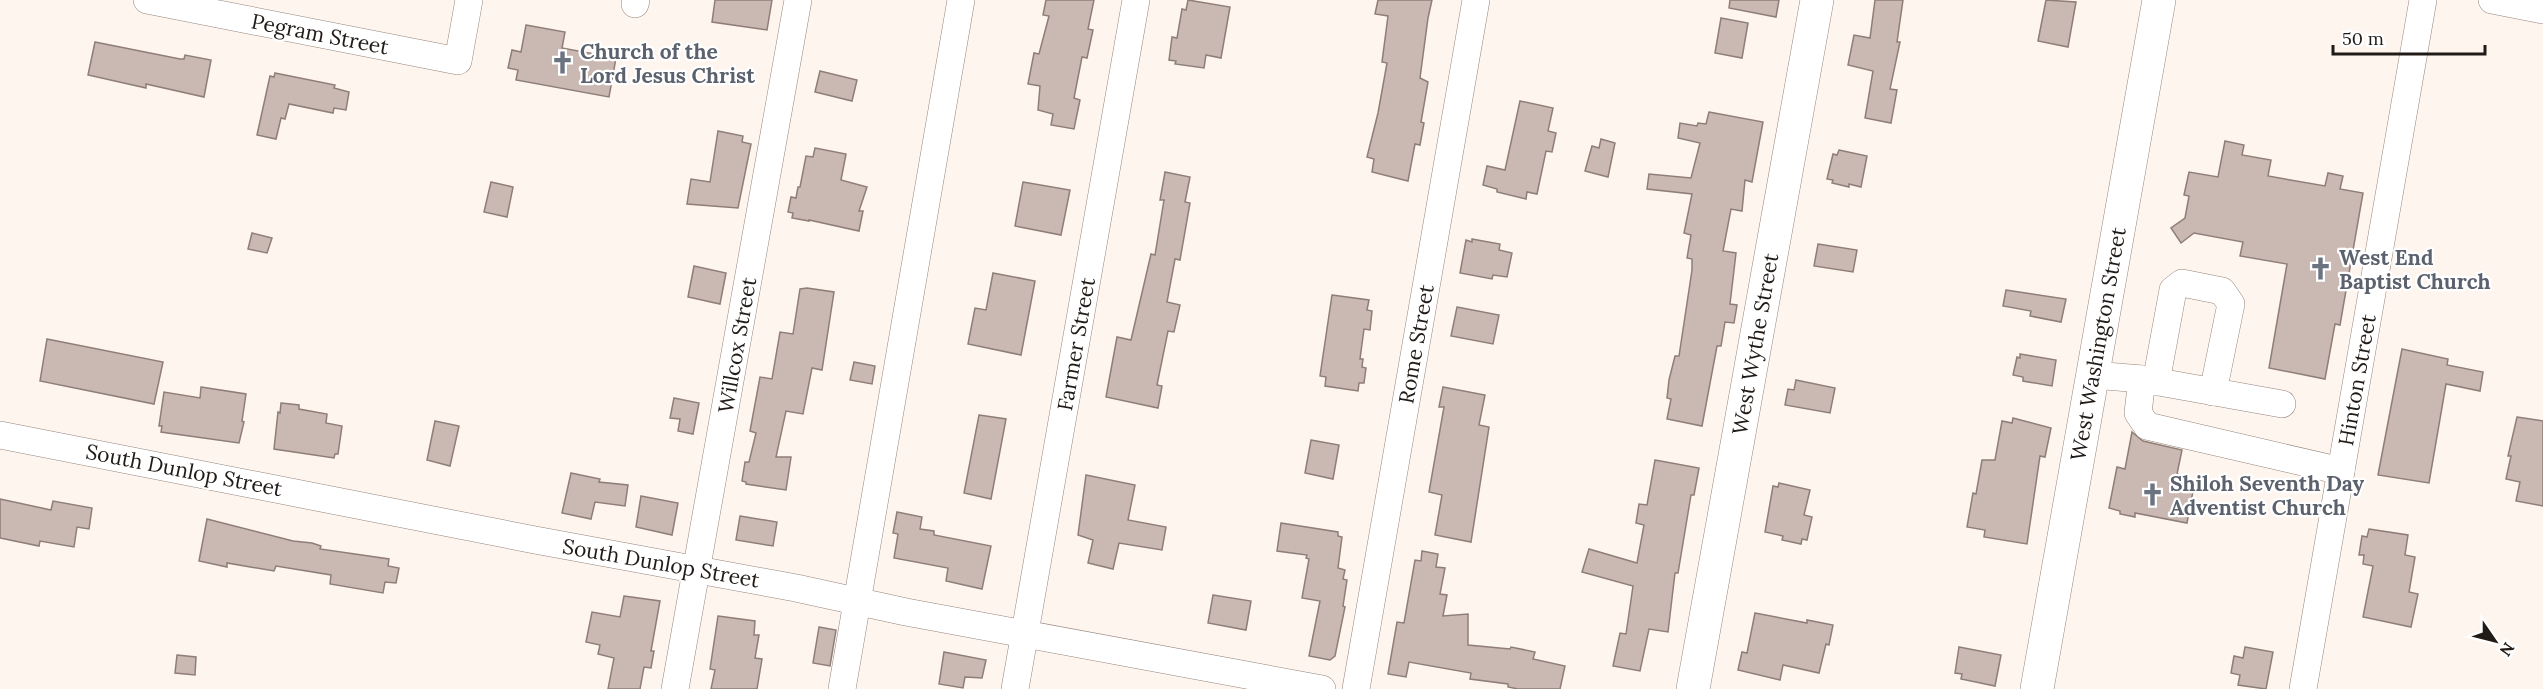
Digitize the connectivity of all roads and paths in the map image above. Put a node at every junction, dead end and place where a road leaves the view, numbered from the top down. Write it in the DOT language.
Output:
graph roads {
  1 [pos="147,0"];
  2 [pos="469,0"];
  3 [pos="798,0"];
  4 [pos="961,0"];
  5 [pos="1136,0"];
  6 [pos="1476,0"];
  7 [pos="1817,0"];
  8 [pos="2159,0"];
  9 [pos="2423,0"];
  10 [pos="2492,0"];
  11 [pos="2543,10"];
  12 [pos="2093,375"];
  13 [pos="2149,381"];
  14 [pos="2213,392"];
  15 [pos="2282,404"];
  16 [pos="0,435"];
  17 [pos="2341,471"];
  18 [pos="696,570"];
  19 [pos="857,601"];
  20 [pos="1025,633"];
  21 [pos="675,689"];
  22 [pos="842,689"];
  23 [pos="1015,689"];
  24 [pos="1322,689"];
  25 [pos="1356,689"];
  26 [pos="1693,689"];
  27 [pos="2037,689"];
  28 [pos="2303,689"];
  1 -- 2 [label="street, Pegram Street"];
  3 -- 18 [label="street, Willcox Street"];
  4 -- 19 [label="street"];
  5 -- 20 [label="street, Farmer Street"];
  6 -- 25 [label="street, Rome Street"];
  7 -- 26 [label="main road, West Wythe Street"];
  8 -- 12 [label="main road, West Washington Street"];
  9 -- 17 [label="street, Hinton Street"];
  10 -- 11 [label="street"];
  12 -- 13 [label="street"];
  12 -- 27 [label="main road, West Washington Street"];
  13 -- 14 [label="street"];
  13 -- 14 [label="street"];
  13 -- 17 [label="street"];
  14 -- 15 [label="street"];
  16 -- 18 [label="street, South Dunlop Street"];
  17 -- 28 [label="street, Hinton Street"];
  18 -- 19 [label="street, South Dunlop Street"];
  18 -- 21 [label="street, Willcox Street"];
  19 -- 20 [label="street, South Dunlop Street"];
  19 -- 22 [label="street"];
  20 -- 23 [label="street, Farmer Street"];
  20 -- 24 [label="street, South Dunlop Street"];
}
